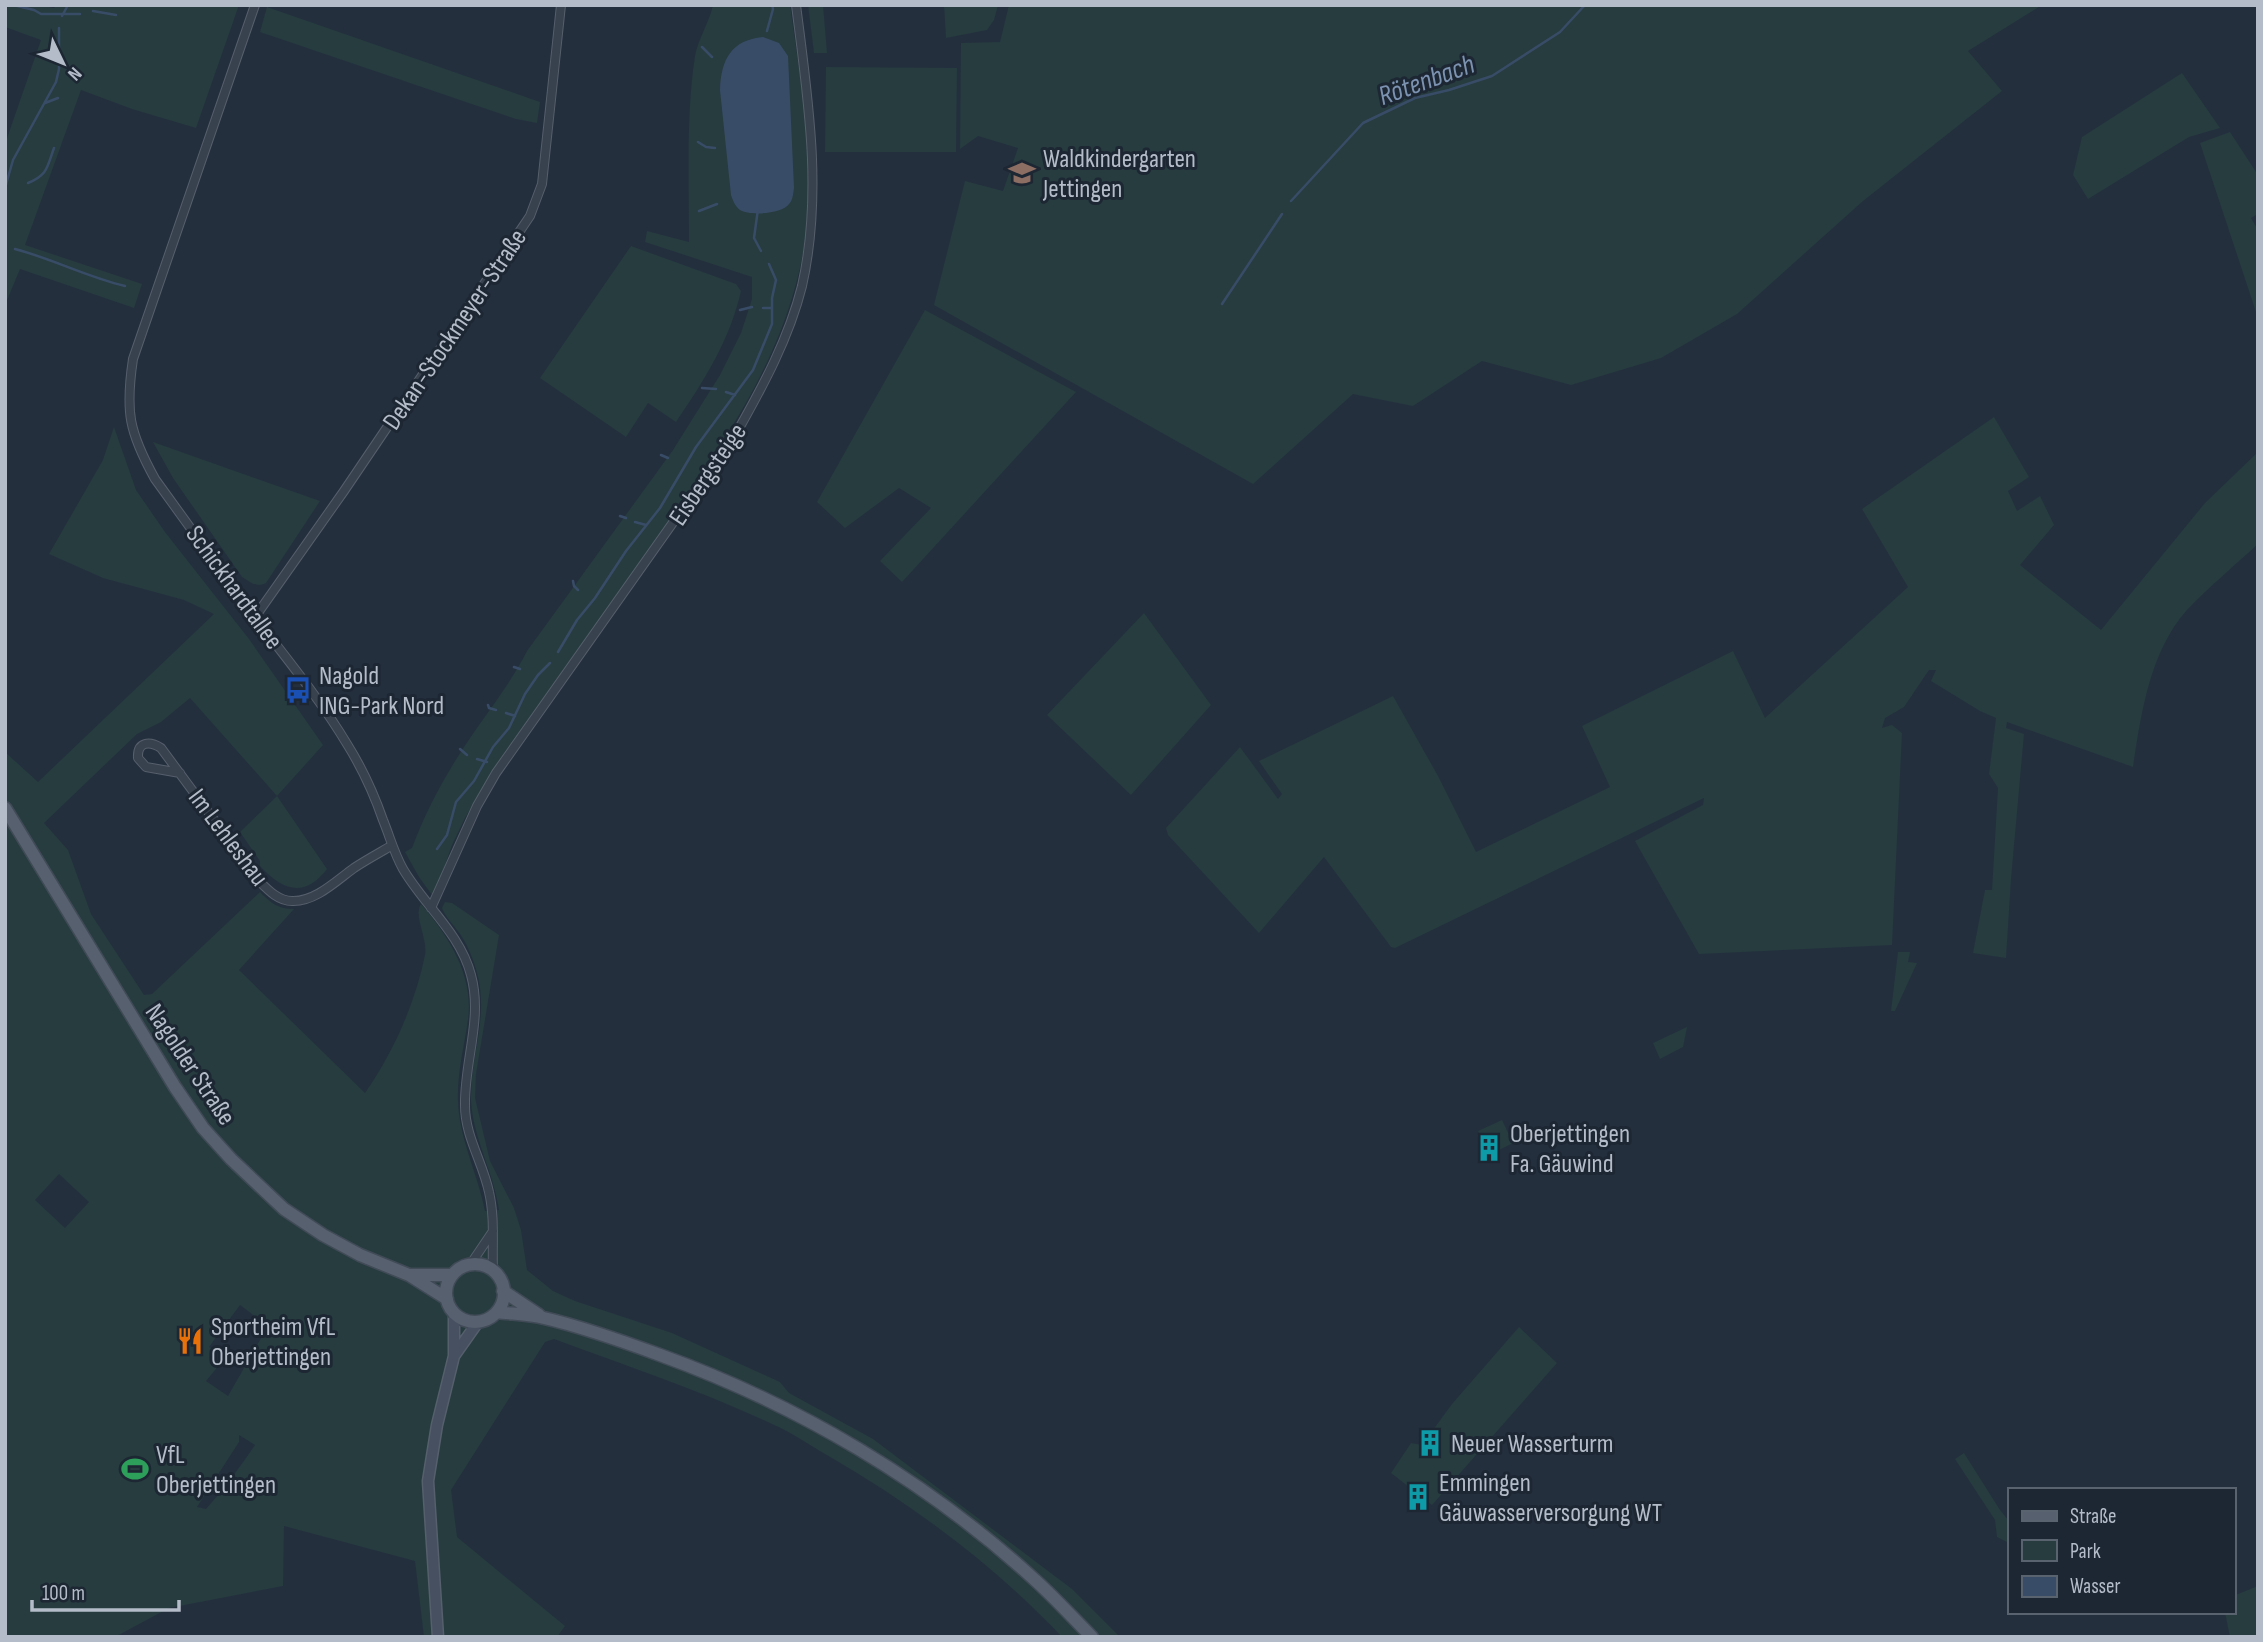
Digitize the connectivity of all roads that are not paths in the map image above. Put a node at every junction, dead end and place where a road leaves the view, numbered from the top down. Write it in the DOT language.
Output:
graph roads {
  1 [pos="255,5"];
  2 [pos="561,5"];
  3 [pos="796,5"];
  4 [pos="255,617"];
  5 [pos="180,773"];
  6 [pos="5,808"];
  7 [pos="391,846"];
  8 [pos="431,908"];
  9 [pos="493,1231"];
  10 [pos="470,1265"];
  11 [pos="493,1271"];
  12 [pos="409,1275"];
  13 [pos="452,1276"];
  14 [pos="503,1291"];
  15 [pos="447,1299"];
  16 [pos="497,1312"];
  17 [pos="454,1313"];
  18 [pos="542,1317"];
  19 [pos="478,1322"];
  20 [pos="454,1356"];
  21 [pos="438,1637"];
  22 [pos="1092,1637"];
  1 -- 4 [label="street, Schickhardtallee"];
  2 -- 4 [label="street, Dekan-Stockmeyer-Straße"];
  3 -- 8 [label="street, Eisbergsteige"];
  4 -- 7 [label="street, Schickhardtallee"];
  5 -- 5 [label="street, Im Lehleshau"];
  5 -- 7 [label="street, Im Lehleshau"];
  6 -- 12 [label="main road, Nagolder Straße"];
  7 -- 8 [label="street, Schickhardtallee"];
  8 -- 9 [label="street, Schickhardtallee"];
  9 -- 10 [label="street"];
  9 -- 11 [label="street, Schickhardtallee"];
  10 -- 11 [label="main road"];
  10 -- 13 [label="main road"];
  11 -- 14 [label="main road"];
  12 -- 13 [label="main road, Nagolder Straße"];
  12 -- 15 [label="main road, Nagolder Straße"];
  13 -- 15 [label="main road"];
  14 -- 16 [label="main road"];
  14 -- 18 [label="main road"];
  15 -- 17 [label="main road"];
  16 -- 18 [label="main road"];
  16 -- 19 [label="main road"];
  17 -- 19 [label="main road"];
  17 -- 20 [label="street"];
  18 -- 22 [label="main road"];
  19 -- 20 [label="street"];
  20 -- 21 [label="street"];
}
